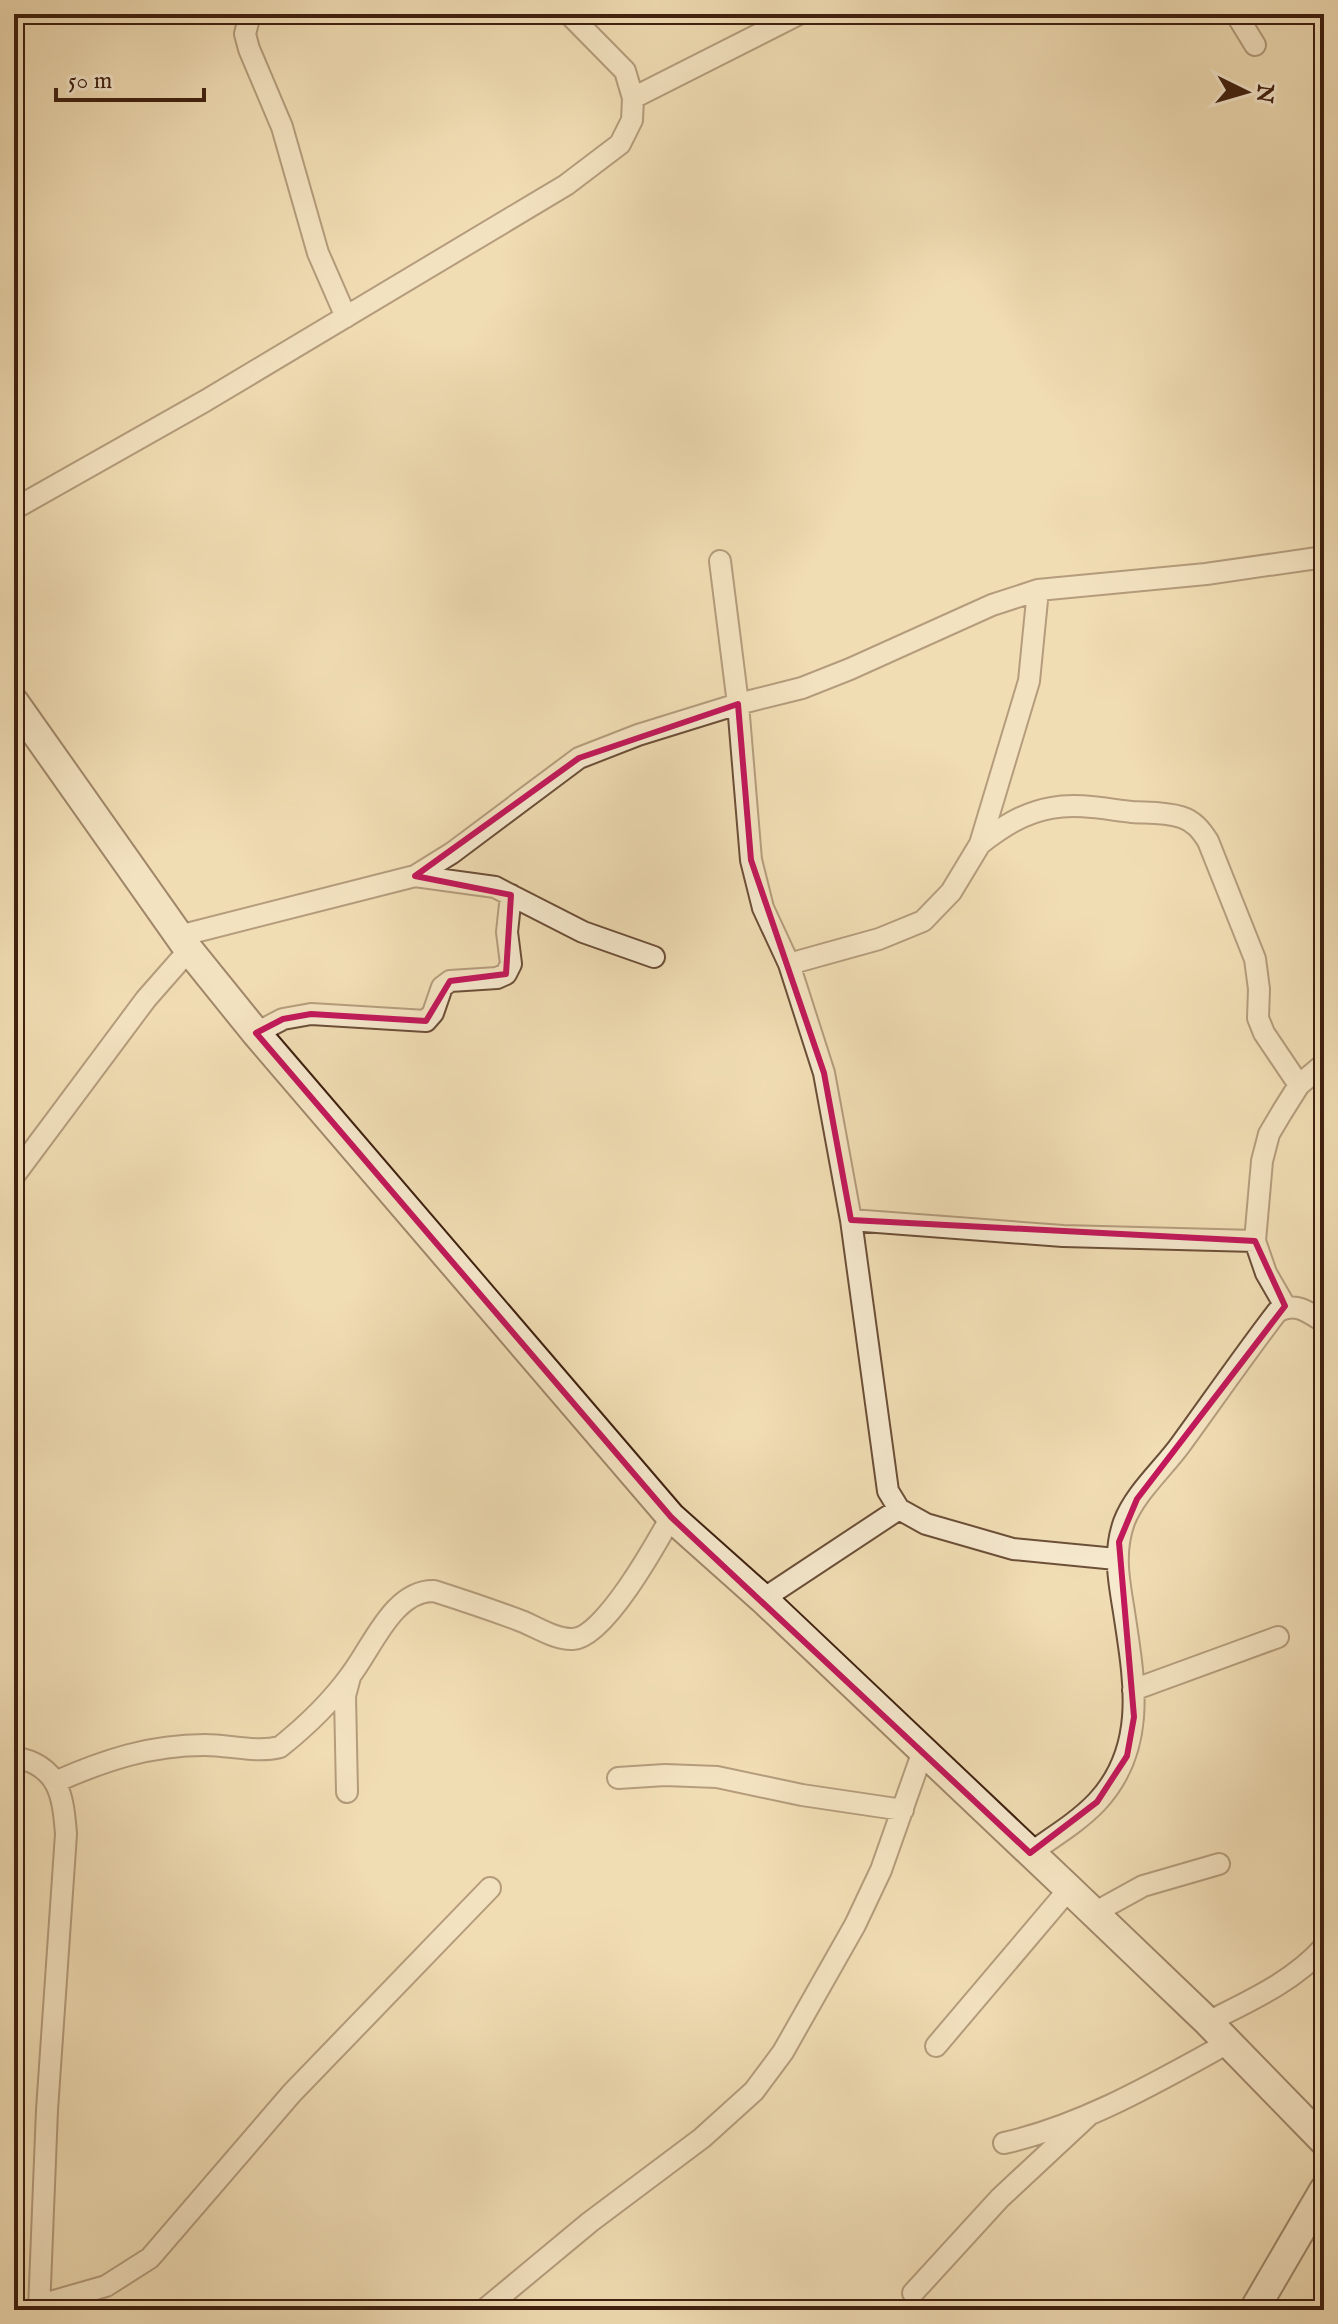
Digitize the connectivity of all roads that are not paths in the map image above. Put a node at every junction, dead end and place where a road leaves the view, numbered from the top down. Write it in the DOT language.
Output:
graph roads {
  1 [pos="250,14"];
  2 [pos="569,14"];
  3 [pos="799,14"];
  4 [pos="1236,14"];
  5 [pos="1255,45"];
  6 [pos="633,98"];
  7 [pos="346,317"];
  8 [pos="14,509"];
  9 [pos="1324,557"];
  10 [pos="720,561"];
  11 [pos="1038,590"];
  12 [pos="14,702"];
  13 [pos="738,704"];
  14 [pos="980,844"];
  15 [pos="415,876"];
  16 [pos="511,895"];
  17 [pos="184,943"];
  18 [pos="654,957"];
  19 [pos="789,964"];
  20 [pos="256,1033"];
  21 [pos="1324,1064"];
  22 [pos="1299,1085"];
  23 [pos="14,1176"];
  24 [pos="851,1220"];
  25 [pos="1255,1241"];
  26 [pos="1285,1306"];
  27 [pos="1324,1322"];
  28 [pos="899,1509"];
  29 [pos="671,1517"];
  30 [pos="1116,1559"];
  31 [pos="763,1599"];
  32 [pos="1278,1637"];
  33 [pos="350,1677"];
  34 [pos="1133,1690"];
  35 [pos="923,1751"];
  36 [pos="14,1757"];
  37 [pos="618,1778"];
  38 [pos="55,1782"];
  39 [pos="347,1792"];
  40 [pos="903,1810"];
  41 [pos="1030,1853"];
  42 [pos="1219,1864"];
  43 [pos="490,1888"];
  44 [pos="1069,1889"];
  45 [pos="1094,1913"];
  46 [pos="1324,1947"];
  47 [pos="1208,2022"];
  48 [pos="1228,2043"];
  49 [pos="936,2046"];
  50 [pos="1088,2116"];
  51 [pos="1324,2141"];
  52 [pos="1004,2143"];
  53 [pos="1324,2190"];
  54 [pos="913,2293"];
  55 [pos="39,2307"];
  56 [pos="484,2310"];
  57 [pos="1254,2310"];
  1 -- 7 [label="street"];
  2 -- 6 [label="street"];
  3 -- 6 [label="street"];
  4 -- 5 [label="street"];
  6 -- 7 [label="street"];
  7 -- 8 [label="street"];
  9 -- 11 [label="street"];
  10 -- 13 [label="street"];
  11 -- 13 [label="street"];
  11 -- 14 [label="street"];
  12 -- 17 [label="street"];
  13 -- 15 [label="street"];
  13 -- 19 [label="street"];
  14 -- 19 [label="street"];
  14 -- 22 [label="street"];
  15 -- 16 [label="street"];
  15 -- 17 [label="street"];
  16 -- 18 [label="street"];
  16 -- 20 [label="street"];
  17 -- 20 [label="street"];
  17 -- 23 [label="street"];
  19 -- 24 [label="street"];
  20 -- 29 [label="street"];
  21 -- 22 [label="street"];
  22 -- 25 [label="street"];
  24 -- 25 [label="street"];
  24 -- 28 [label="street"];
  25 -- 26 [label="street"];
  26 -- 27 [label="street"];
  26 -- 30 [label="street"];
  28 -- 30 [label="street"];
  28 -- 31 [label="street"];
  29 -- 31 [label="street"];
  29 -- 33 [label="street"];
  30 -- 34 [label="street"];
  31 -- 35 [label="street"];
  32 -- 34 [label="street"];
  33 -- 38 [label="street"];
  33 -- 39 [label="street"];
  34 -- 41 [label="street"];
  35 -- 40 [label="street"];
  35 -- 41 [label="street"];
  36 -- 38 [label="street"];
  37 -- 40 [label="street"];
  38 -- 55 [label="street"];
  40 -- 56 [label="street"];
  41 -- 44 [label="street"];
  42 -- 45 [label="street"];
  43 -- 55 [label="street"];
  44 -- 45 [label="street"];
  44 -- 49 [label="street"];
  45 -- 47 [label="street"];
  46 -- 47 [label="street"];
  47 -- 48 [label="street"];
  48 -- 50 [label="street"];
  48 -- 51 [label="street"];
  50 -- 52 [label="street"];
  50 -- 54 [label="street"];
  53 -- 57 [label="street"];
}
